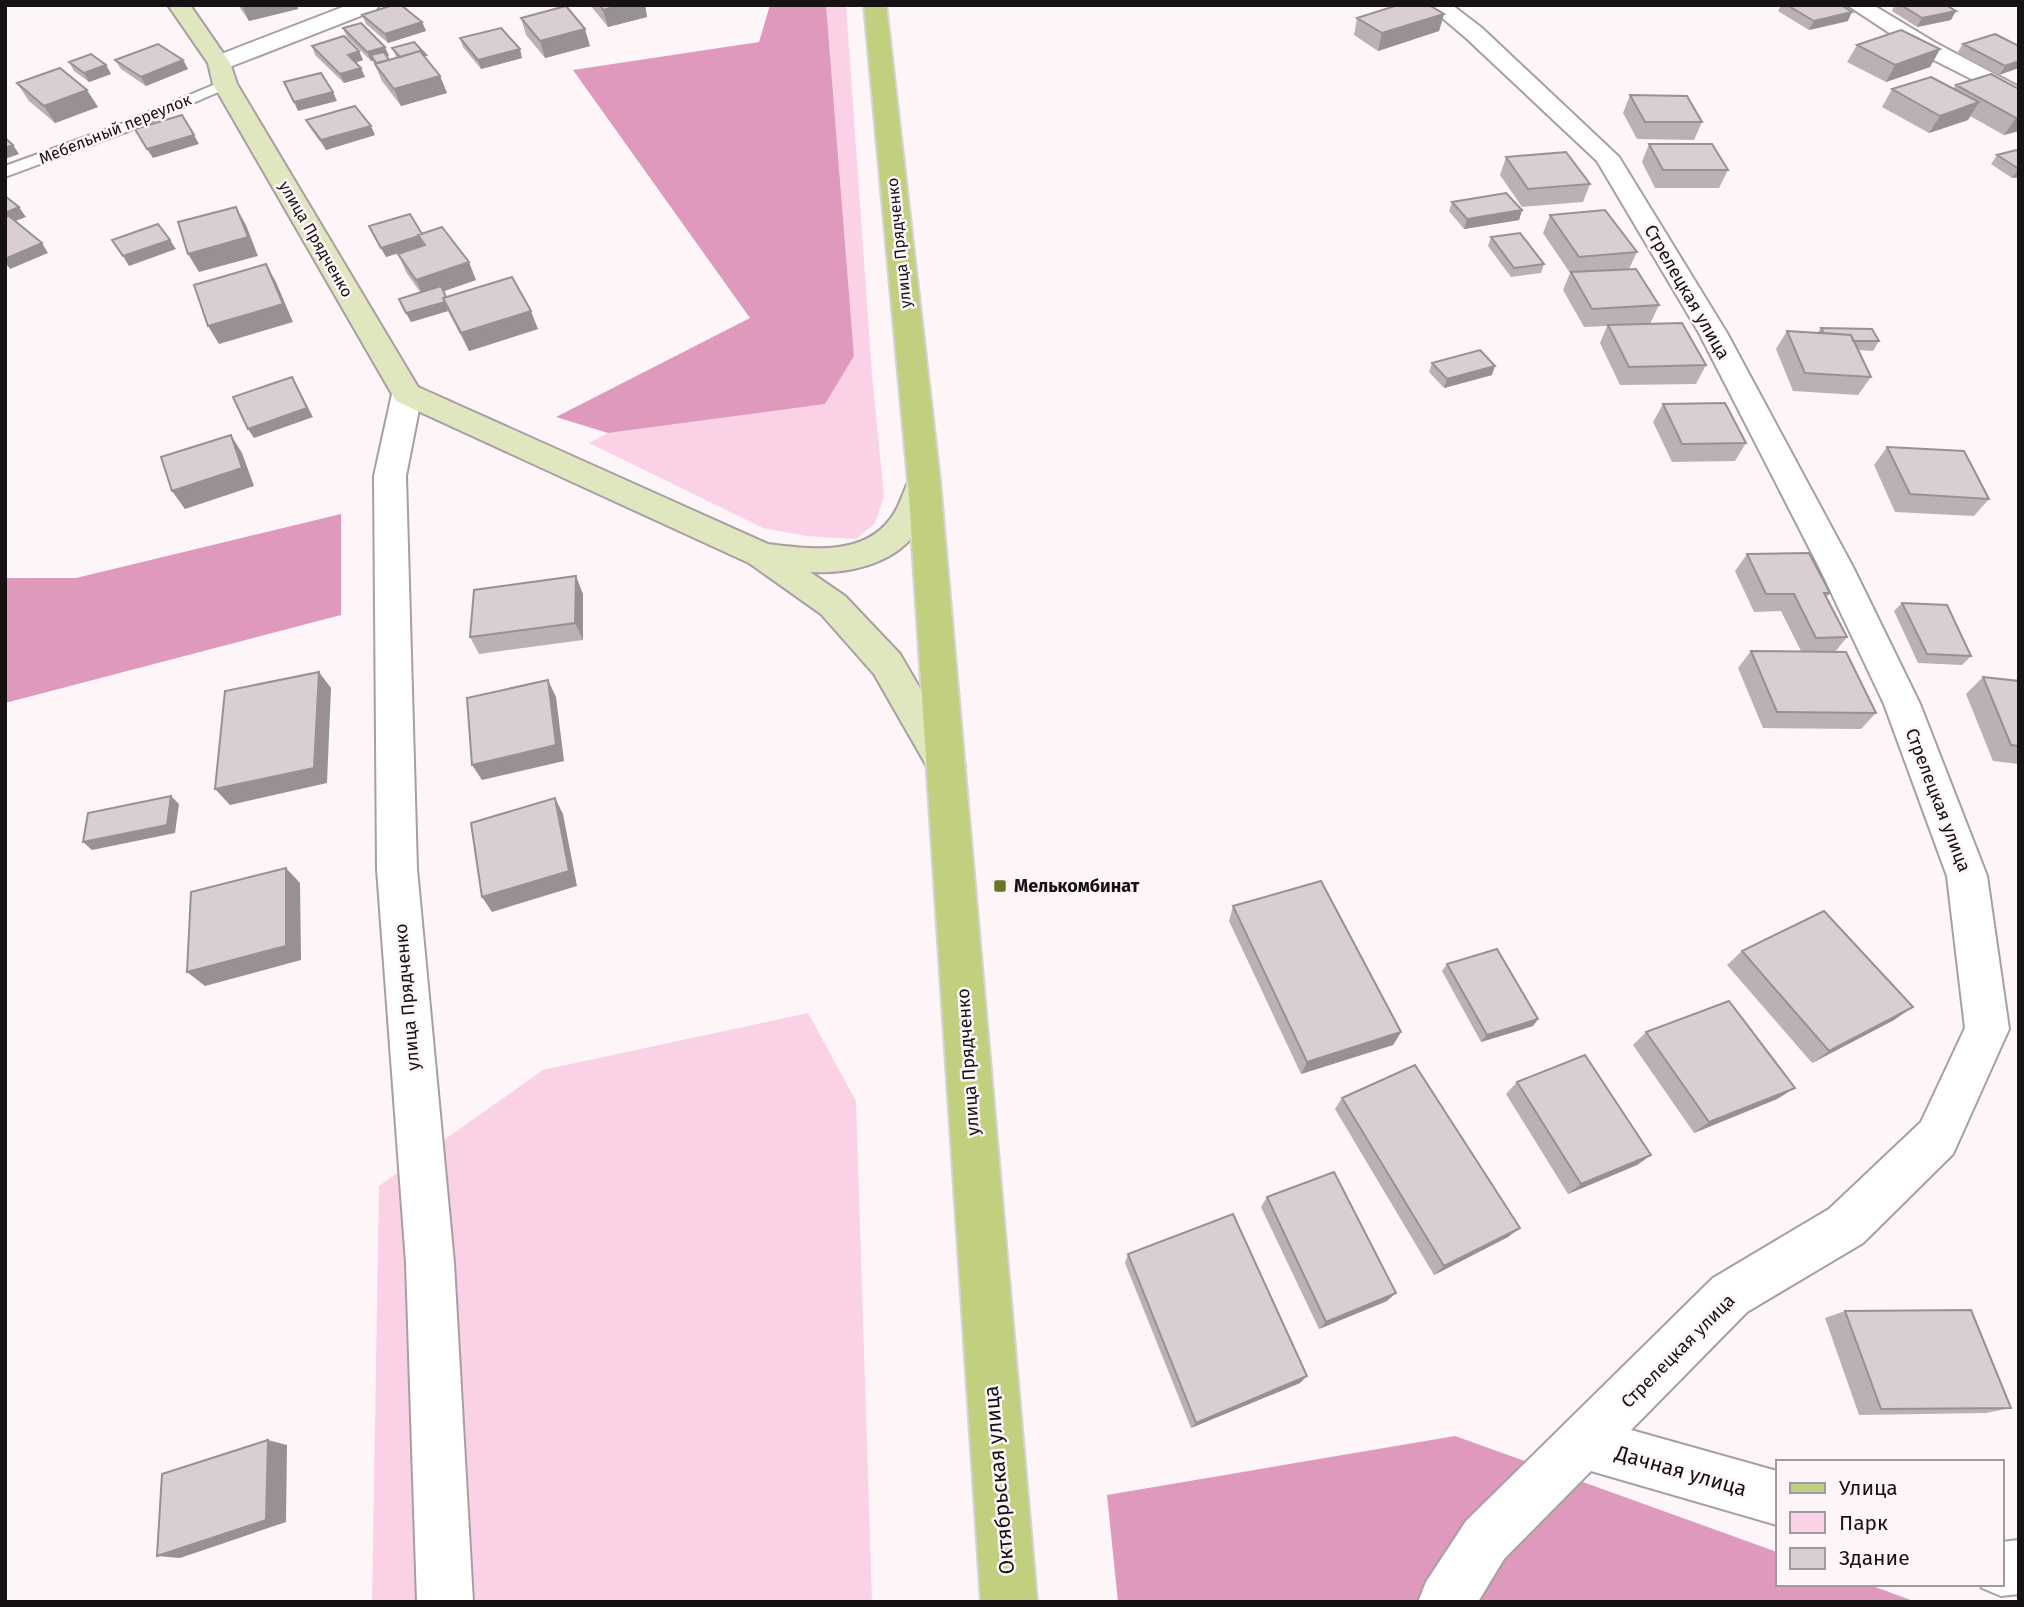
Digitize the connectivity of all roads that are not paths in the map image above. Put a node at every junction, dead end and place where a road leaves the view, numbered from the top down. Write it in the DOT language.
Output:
graph roads {
  1 [pos="179,5"];
  2 [pos="368,5"];
  3 [pos="875,5"];
  4 [pos="1438,5"];
  5 [pos="1858,5"];
  6 [pos="222,74"];
  7 [pos="2019,96"];
  8 [pos="5,172"];
  9 [pos="407,394"];
  10 [pos="923,481"];
  11 [pos="761,555"];
  12 [pos="946,766"];
  13 [pos="989,1358"];
  14 [pos="1586,1443"];
  15 [pos="1776,1498"];
  16 [pos="445,1602"];
  17 [pos="1009,1602"];
  18 [pos="1446,1602"];
  1 -- 6 [label="street, улица Прядченко"];
  2 -- 6 [label="street"];
  3 -- 10 [label="main road, улица Прядченко"];
  4 -- 14 [label="street, Стрелецкая улица"];
  5 -- 7 [label="street"];
  6 -- 8 [label="lane, Мебельный переулок"];
  6 -- 9 [label="street, улица Прядченко"];
  9 -- 11 [label="street, улица Прядченко"];
  9 -- 16 [label="street, улица Прядченко"];
  10 -- 11 [label="street, улица Прядченко"];
  10 -- 12 [label="main road, улица Прядченко"];
  11 -- 12 [label="street, улица Прядченко"];
  12 -- 13 [label="main road, улица Прядченко"];
  13 -- 17 [label="main road, Октябрьская улица"];
  14 -- 15 [label="street, Дачная улица"];
  14 -- 18 [label="street, Стрелецкая улица"];
}
